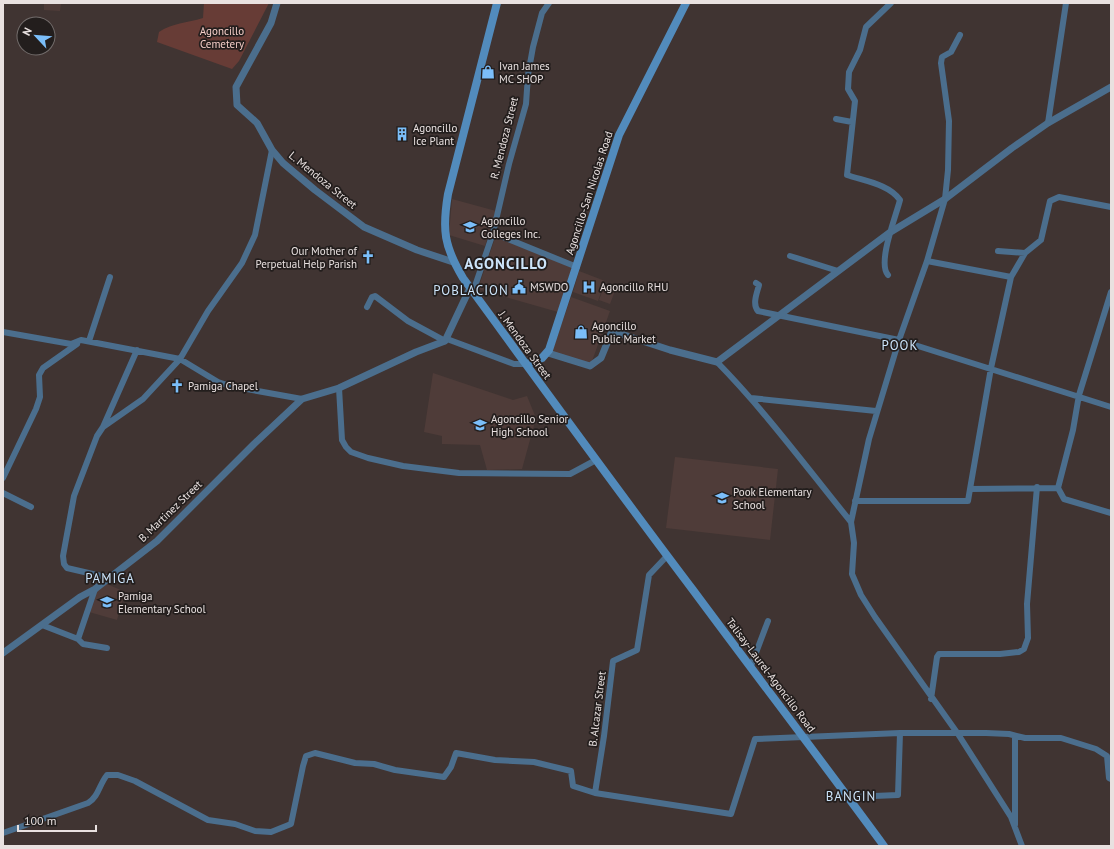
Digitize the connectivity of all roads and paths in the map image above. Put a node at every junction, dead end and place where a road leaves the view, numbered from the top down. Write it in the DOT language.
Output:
graph roads {
  1 [pos="278,3"];
  2 [pos="497,3"];
  3 [pos="549,3"];
  4 [pos="686,3"];
  5 [pos="891,3"];
  6 [pos="1066,3"];
  7 [pos="960,35"];
  8 [pos="1111,88"];
  9 [pos="836,119"];
  10 [pos="852,122"];
  11 [pos="1048,123"];
  12 [pos="272,150"];
  13 [pos="945,199"];
  14 [pos="1111,207"];
  15 [pos="494,233"];
  16 [pos="889,233"];
  17 [pos="998,251"];
  18 [pos="1025,253"];
  19 [pos="790,256"];
  20 [pos="927,261"];
  21 [pos="453,262"];
  22 [pos="577,266"];
  23 [pos="838,271"];
  24 [pos="888,275"];
  25 [pos="110,277"];
  26 [pos="1011,277"];
  27 [pos="756,283"];
  28 [pos="471,290"];
  29 [pos="1111,292"];
  30 [pos="367,307"];
  31 [pos="780,314"];
  32 [pos="3,332"];
  33 [pos="81,340"];
  34 [pos="446,340"];
  35 [pos="899,340"];
  36 [pos="89,341"];
  37 [pos="137,350"];
  38 [pos="548,353"];
  39 [pos="180,359"];
  40 [pos="716,362"];
  41 [pos="527,364"];
  42 [pos="991,368"];
  43 [pos="339,388"];
  44 [pos="1079,395"];
  45 [pos="751,398"];
  46 [pos="302,399"];
  47 [pos="1111,406"];
  48 [pos="876,411"];
  49 [pos="103,427"];
  50 [pos="596,460"];
  51 [pos="3,478"];
  52 [pos="1037,487"];
  53 [pos="1058,488"];
  54 [pos="970,489"];
  55 [pos="3,493"];
  56 [pos="855,501"];
  57 [pos="31,507"];
  58 [pos="1111,513"];
  59 [pos="640,519"];
  60 [pos="851,522"];
  61 [pos="668,556"];
  62 [pos="110,578"];
  63 [pos="95,589"];
  64 [pos="768,621"];
  65 [pos="42,625"];
  66 [pos="78,639"];
  67 [pos="106,648"];
  68 [pos="3,653"];
  69 [pos="751,666"];
  70 [pos="931,699"];
  71 [pos="900,733"];
  72 [pos="958,734"];
  73 [pos="1015,736"];
  74 [pos="805,738"];
  75 [pos="1111,778"];
  76 [pos="595,793"];
  77 [pos="850,797"];
  78 [pos="1015,825"];
  79 [pos="3,833"];
  80 [pos="884,846"];
  81 [pos="1022,846"];
  1 -- 12 [label="street, L. Mendoza Street"];
  2 -- 21 [label="main road, J. Mendoza Street"];
  3 -- 15 [label="street, R. Mendoza Street"];
  4 -- 22 [label="main road, Agoncillo-San Nicolas Road"];
  5 -- 10 [label="street"];
  6 -- 11 [label="street"];
  7 -- 13 [label="street"];
  8 -- 11 [label="street"];
  9 -- 10 [label="street"];
  10 -- 16 [label="street"];
  11 -- 13 [label="street"];
  12 -- 21 [label="street, L. Mendoza Street"];
  12 -- 39 [label="street"];
  13 -- 16 [label="street"];
  13 -- 20 [label="street"];
  14 -- 18 [label="street"];
  15 -- 22 [label="street"];
  15 -- 28 [label="street, R. Mendoza Street"];
  16 -- 23 [label="street"];
  16 -- 24 [label="street"];
  17 -- 18 [label="street"];
  18 -- 26 [label="street"];
  19 -- 23 [label="street"];
  20 -- 26 [label="street"];
  20 -- 35 [label="street"];
  21 -- 28 [label="main road, J. Mendoza Street"];
  22 -- 38 [label="main road, Agoncillo-San Nicolas Road"];
  23 -- 31 [label="street"];
  25 -- 36 [label="street"];
  26 -- 42 [label="street"];
  27 -- 31 [label="street"];
  28 -- 34 [label="street, R. Mendoza Street"];
  28 -- 41 [label="main road, J. Mendoza Street"];
  29 -- 44 [label="street"];
  30 -- 34 [label="street"];
  31 -- 35 [label="street"];
  31 -- 40 [label="street"];
  32 -- 33 [label="street"];
  33 -- 36 [label="street"];
  33 -- 51 [label="street"];
  34 -- 41 [label="street"];
  34 -- 43 [label="street"];
  35 -- 42 [label="street"];
  35 -- 48 [label="street"];
  36 -- 37 [label="street"];
  37 -- 39 [label="street"];
  37 -- 49 [label="street"];
  38 -- 40 [label="street"];
  38 -- 41 [label="main road"];
  39 -- 46 [label="street"];
  39 -- 49 [label="street"];
  40 -- 45 [label="street"];
  41 -- 50 [label="main road, J. Mendoza Street"];
  42 -- 44 [label="street"];
  42 -- 54 [label="street"];
  43 -- 46 [label="street"];
  43 -- 50 [label="street"];
  44 -- 47 [label="street"];
  44 -- 53 [label="street"];
  45 -- 48 [label="street"];
  45 -- 60 [label="street"];
  46 -- 62 [label="street, B. Martinez Street"];
  48 -- 56 [label="street"];
  49 -- 62 [label="street"];
  50 -- 59 [label="main road, J. Mendoza Street"];
  52 -- 53 [label="street"];
  52 -- 54 [label="street"];
  52 -- 70 [label="street"];
  53 -- 58 [label="street"];
  54 -- 56 [label="street"];
  55 -- 57 [label="street"];
  56 -- 60 [label="street"];
  59 -- 61 [label="main road, Talisay-Laurel-Agoncillo Road"];
  60 -- 70 [label="street"];
  61 -- 69 [label="main road, Talisay-Laurel-Agoncillo Road"];
  61 -- 76 [label="street, B. Alcazar Street"];
  62 -- 63 [label="street, B. Martinez Street"];
  63 -- 65 [label="street, B. Martinez Street"];
  63 -- 66 [label="street"];
  64 -- 69 [label="street"];
  65 -- 66 [label="street"];
  65 -- 68 [label="street, B. Martinez Street"];
  66 -- 67 [label="street"];
  69 -- 74 [label="main road, Talisay-Laurel-Agoncillo Road"];
  70 -- 72 [label="street"];
  71 -- 72 [label="street"];
  71 -- 74 [label="street"];
  71 -- 77 [label="street"];
  72 -- 73 [label="street"];
  72 -- 78 [label="street"];
  73 -- 75 [label="street"];
  73 -- 78 [label="street"];
  74 -- 76 [label="street"];
  74 -- 77 [label="main road, Talisay-Laurel-Agoncillo Road"];
  76 -- 79 [label="street"];
  77 -- 80 [label="main road, Talisay-Laurel-Agoncillo Road"];
  78 -- 81 [label="street"];
}
